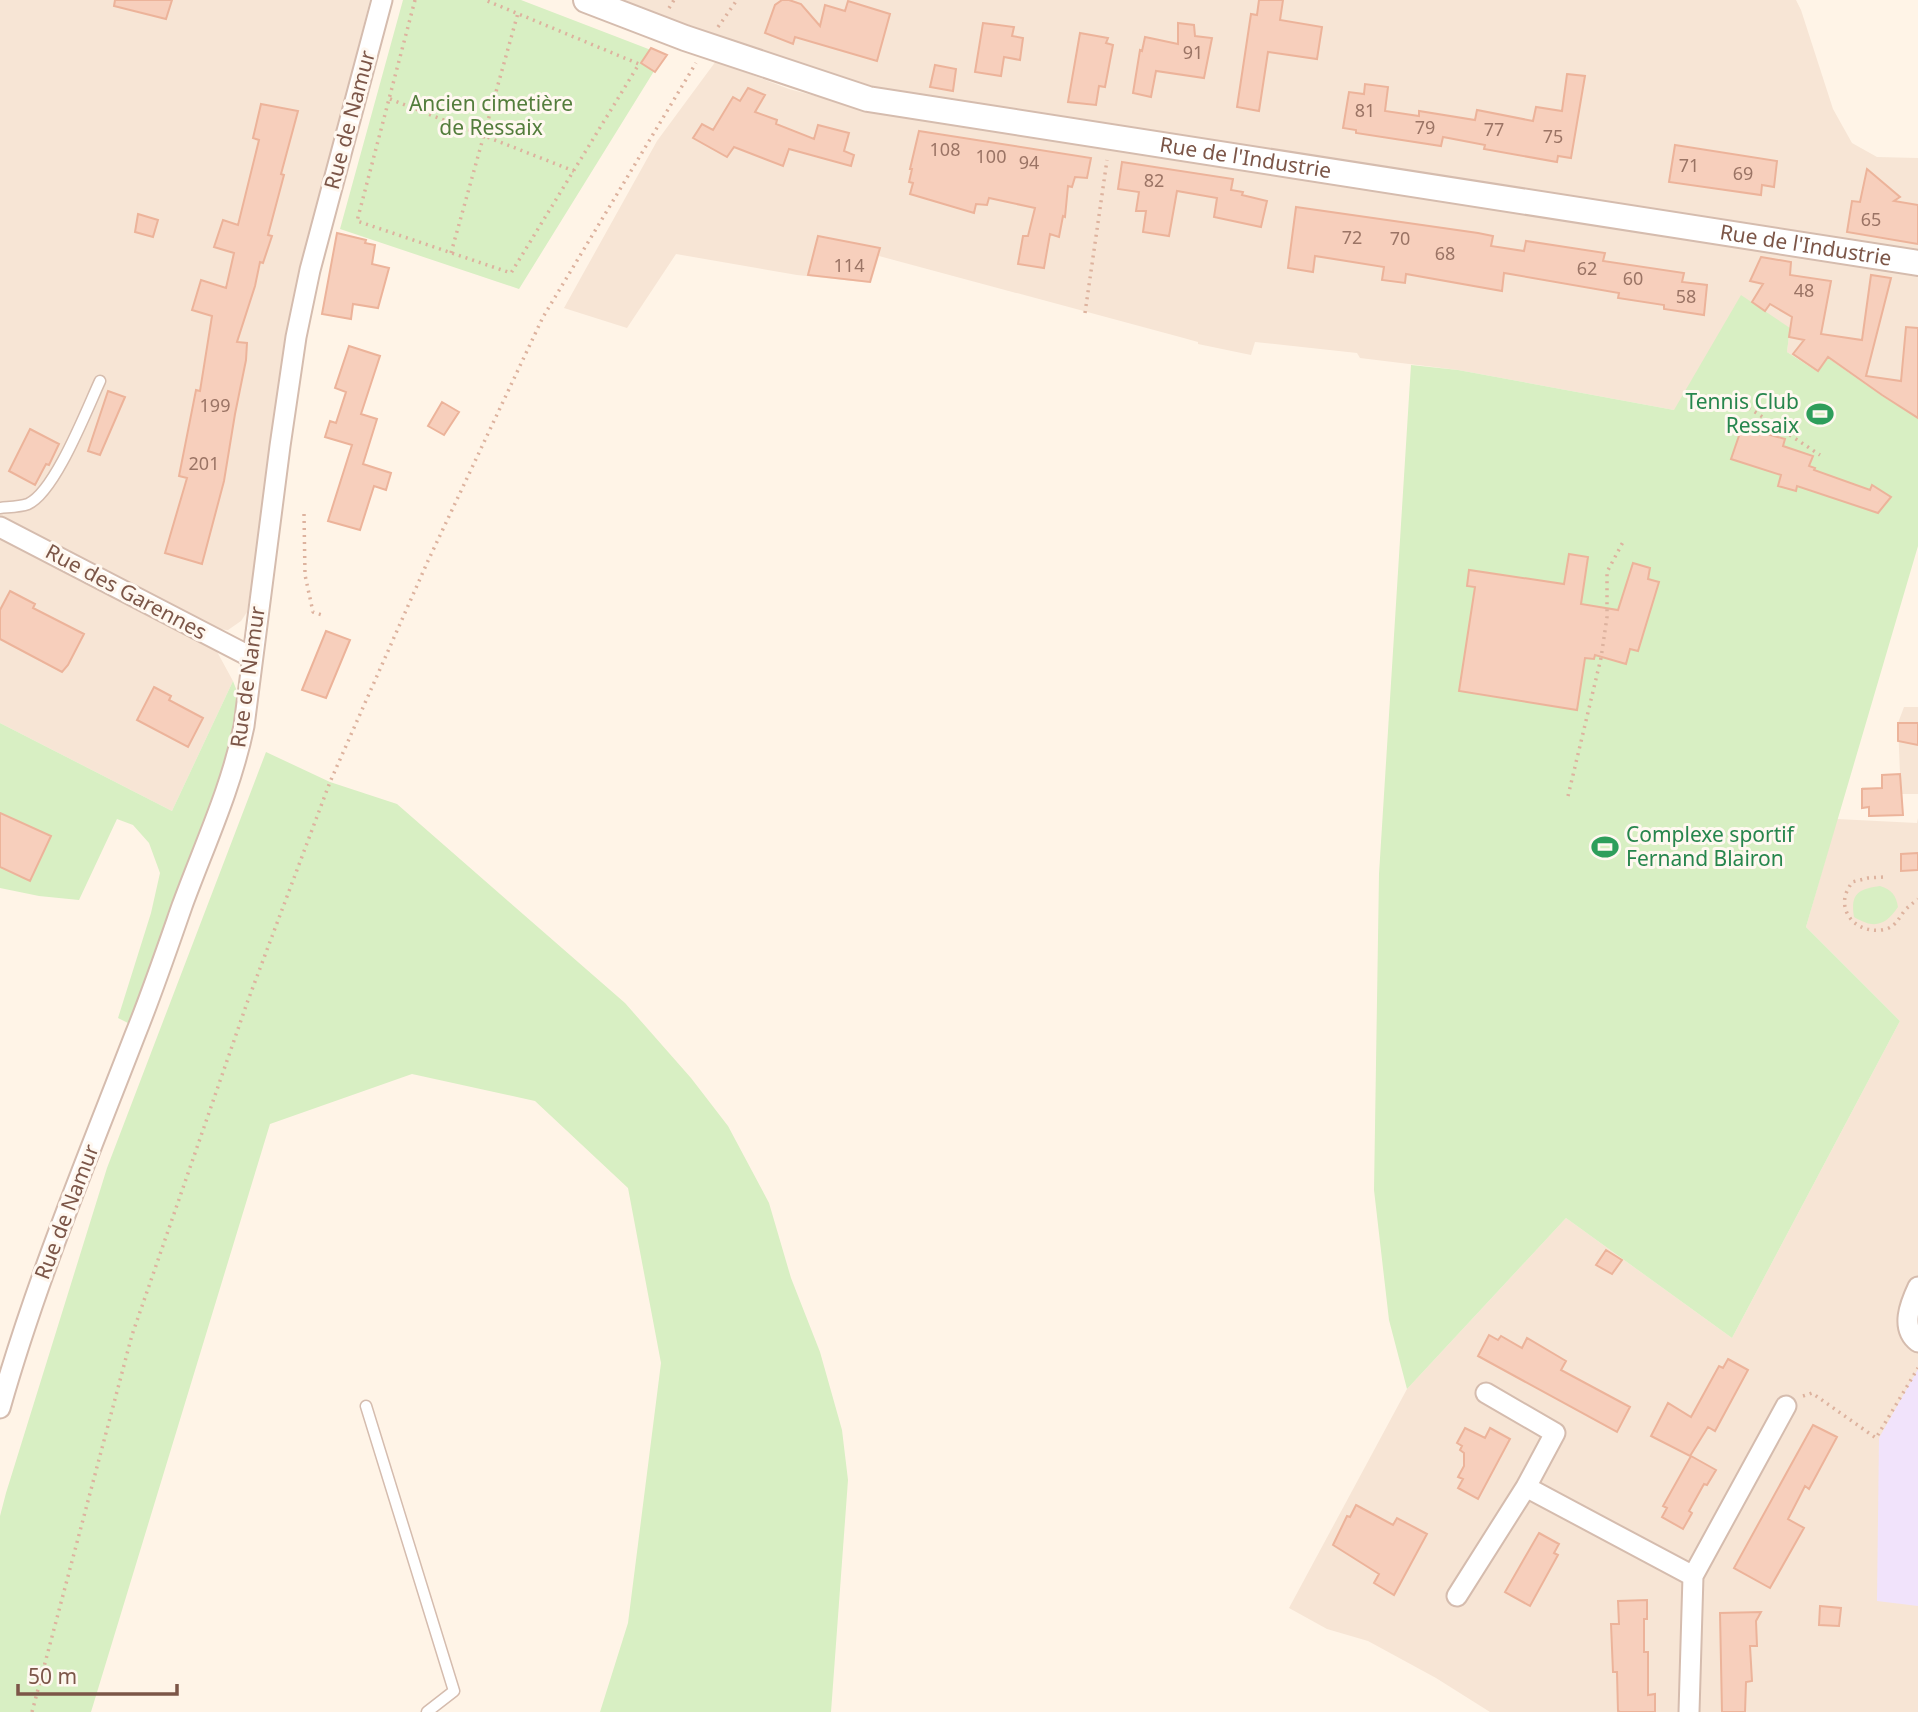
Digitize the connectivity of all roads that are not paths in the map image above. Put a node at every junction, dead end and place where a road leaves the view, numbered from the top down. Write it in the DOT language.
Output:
graph roads {
  1 [pos="382,0"];
  2 [pos="586,0"];
  3 [pos="1918,263"];
  4 [pos="100,381"];
  5 [pos="0,508"];
  6 [pos="0,527"];
  7 [pos="251,657"];
  8 [pos="1918,1287"];
  9 [pos="1918,1342"];
  10 [pos="1486,1393"];
  11 [pos="366,1406"];
  12 [pos="1786,1406"];
  13 [pos="0,1408"];
  14 [pos="1526,1487"];
  15 [pos="1693,1576"];
  16 [pos="1457,1596"];
  17 [pos="427,1712"];
  18 [pos="1689,1712"];
  1 -- 7 [label="street, Rue de Namur"];
  2 -- 3 [label="street, Rue de l'Industrie"];
  4 -- 5 [label="lane"];
  6 -- 7 [label="street, Rue des Garennes"];
  7 -- 13 [label="street, Rue de Namur"];
  8 -- 9 [label="street"];
  10 -- 14 [label="street"];
  11 -- 17 [label="lane"];
  12 -- 15 [label="street"];
  14 -- 15 [label="street"];
  14 -- 16 [label="street"];
  15 -- 18 [label="street"];
}
